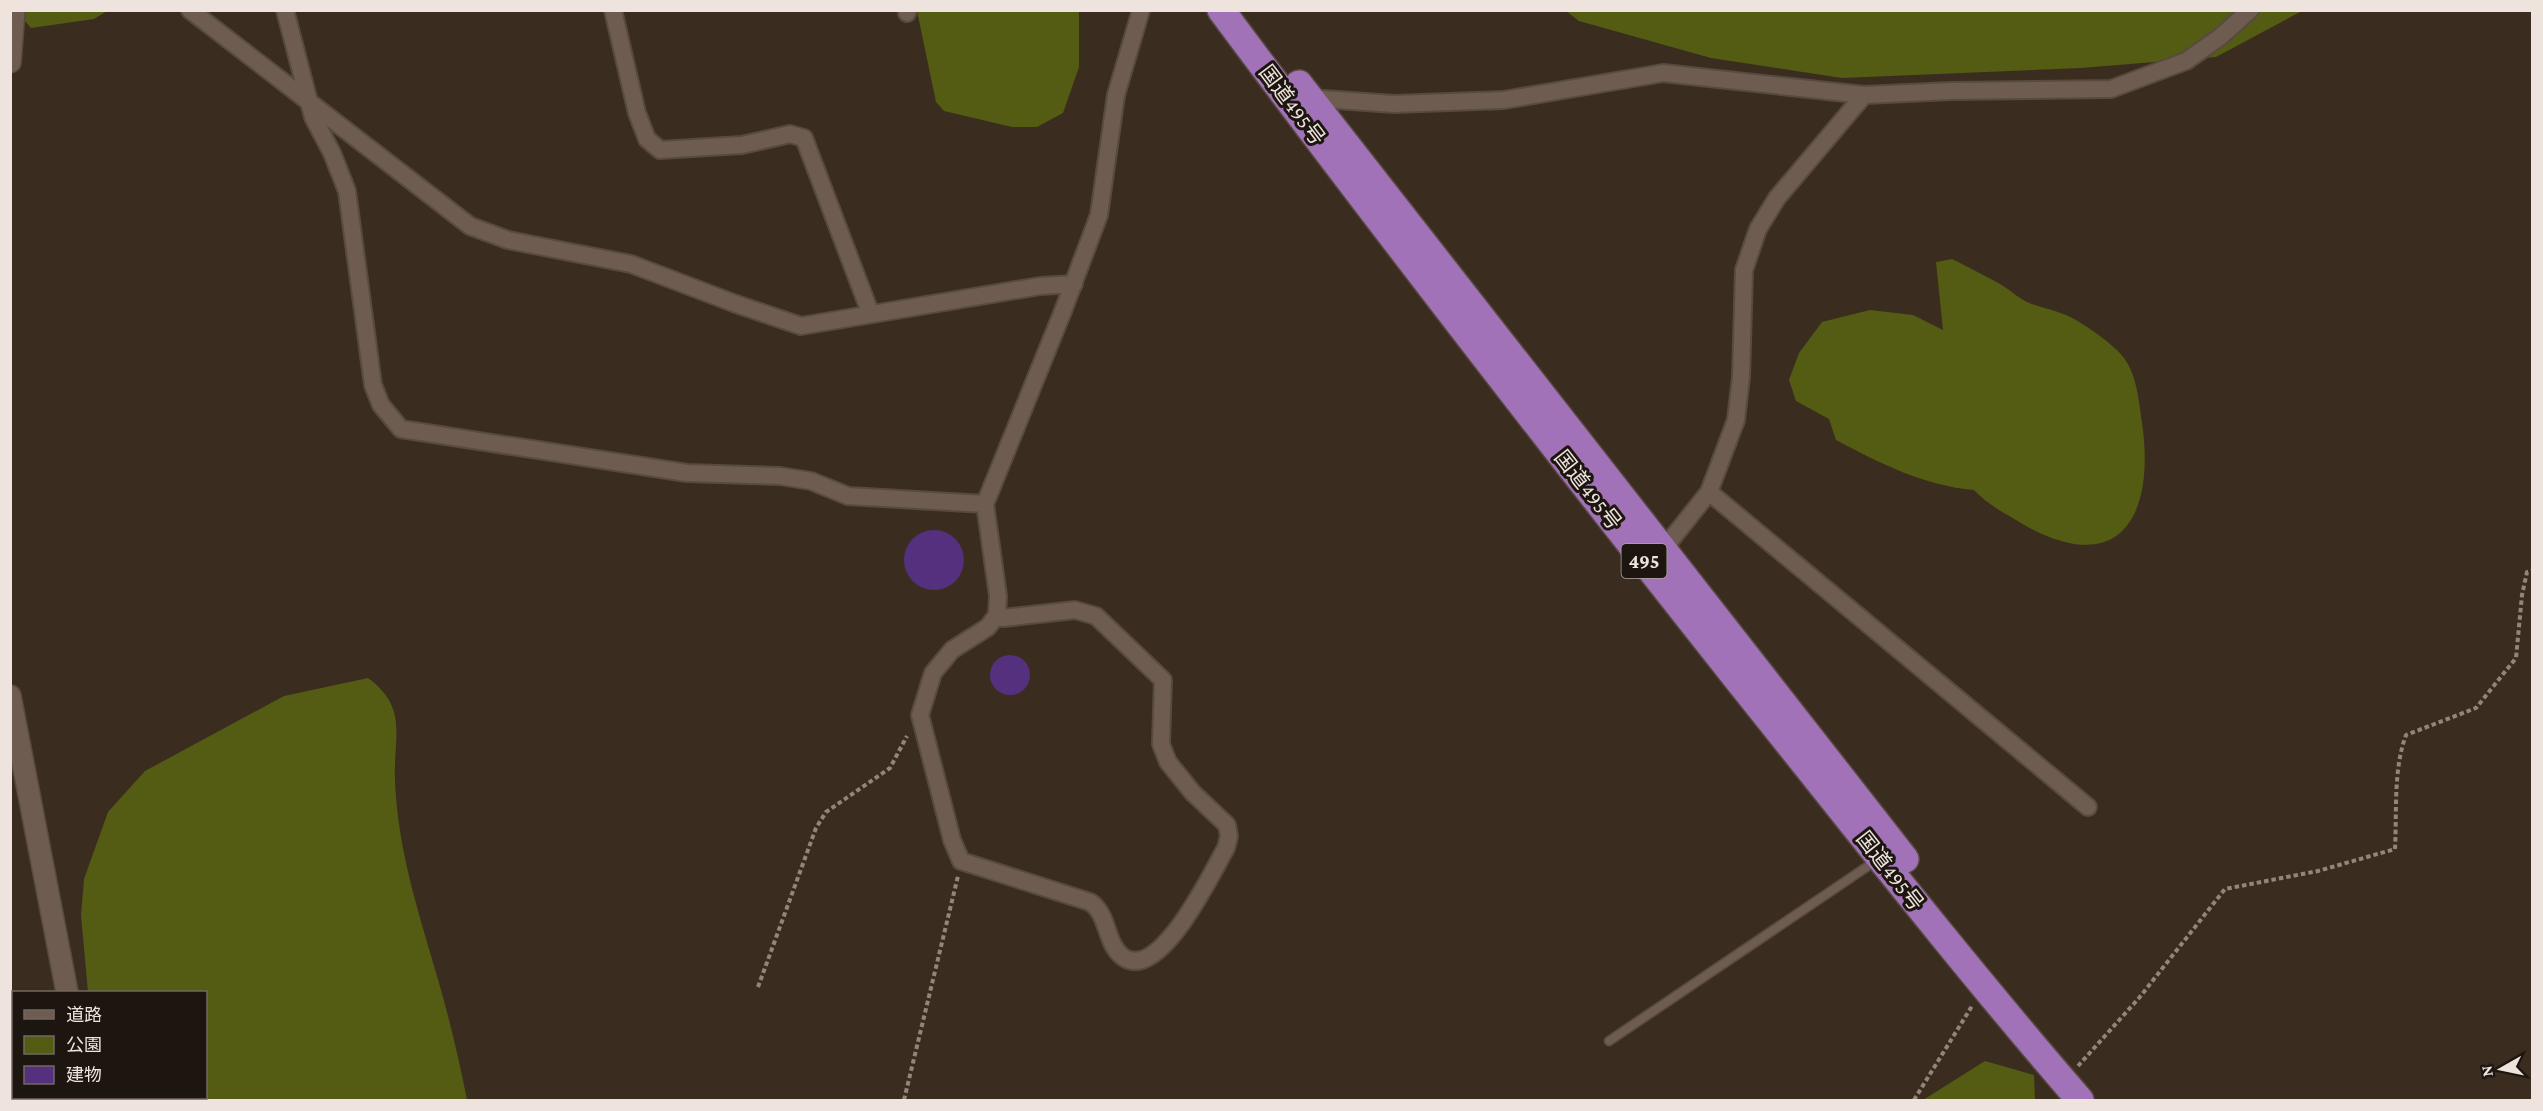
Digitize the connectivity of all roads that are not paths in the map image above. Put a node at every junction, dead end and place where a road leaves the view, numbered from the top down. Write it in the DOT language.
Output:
graph roads {
  1 [pos="14,10"];
  2 [pos="190,10"];
  3 [pos="285,10"];
  4 [pos="613,10"];
  5 [pos="1142,10"];
  6 [pos="1221,10"];
  7 [pos="1244,10"];
  8 [pos="2250,10"];
  9 [pos="10,62"];
  10 [pos="1864,95"];
  11 [pos="1309,98"];
  12 [pos="307,100"];
  13 [pos="1074,284"];
  14 [pos="870,312"];
  15 [pos="1709,492"];
  16 [pos="985,504"];
  17 [pos="1662,551"];
  18 [pos="997,615"];
  19 [pos="10,696"];
  20 [pos="2088,807"];
  21 [pos="1880,858"];
  22 [pos="67,991"];
  23 [pos="1609,1041"];
  24 [pos="2080,1101"];
  25 [pos="2088,1101"];
  1 -- 9 [label="street"];
  2 -- 12 [label="street"];
  3 -- 12 [label="street"];
  4 -- 14 [label="street"];
  5 -- 13 [label="street"];
  6 -- 21 [label="highway, 国道495号 / 495"];
  7 -- 11 [label="highway, 国道495号 / 495"];
  8 -- 10 [label="street"];
  10 -- 11 [label="street"];
  10 -- 15 [label="street"];
  11 -- 17 [label="highway, 国道495号 / 495"];
  12 -- 14 [label="street"];
  12 -- 16 [label="street"];
  13 -- 14 [label="street"];
  13 -- 16 [label="street"];
  15 -- 17 [label="street"];
  15 -- 20 [label="street"];
  16 -- 18 [label="street"];
  17 -- 25 [label="highway, 国道495号 / 495"];
  18 -- 18 [label="street"];
  19 -- 22 [label="street"];
  21 -- 23 [label="lane"];
  21 -- 24 [label="highway, 国道495号 / 495"];
}
